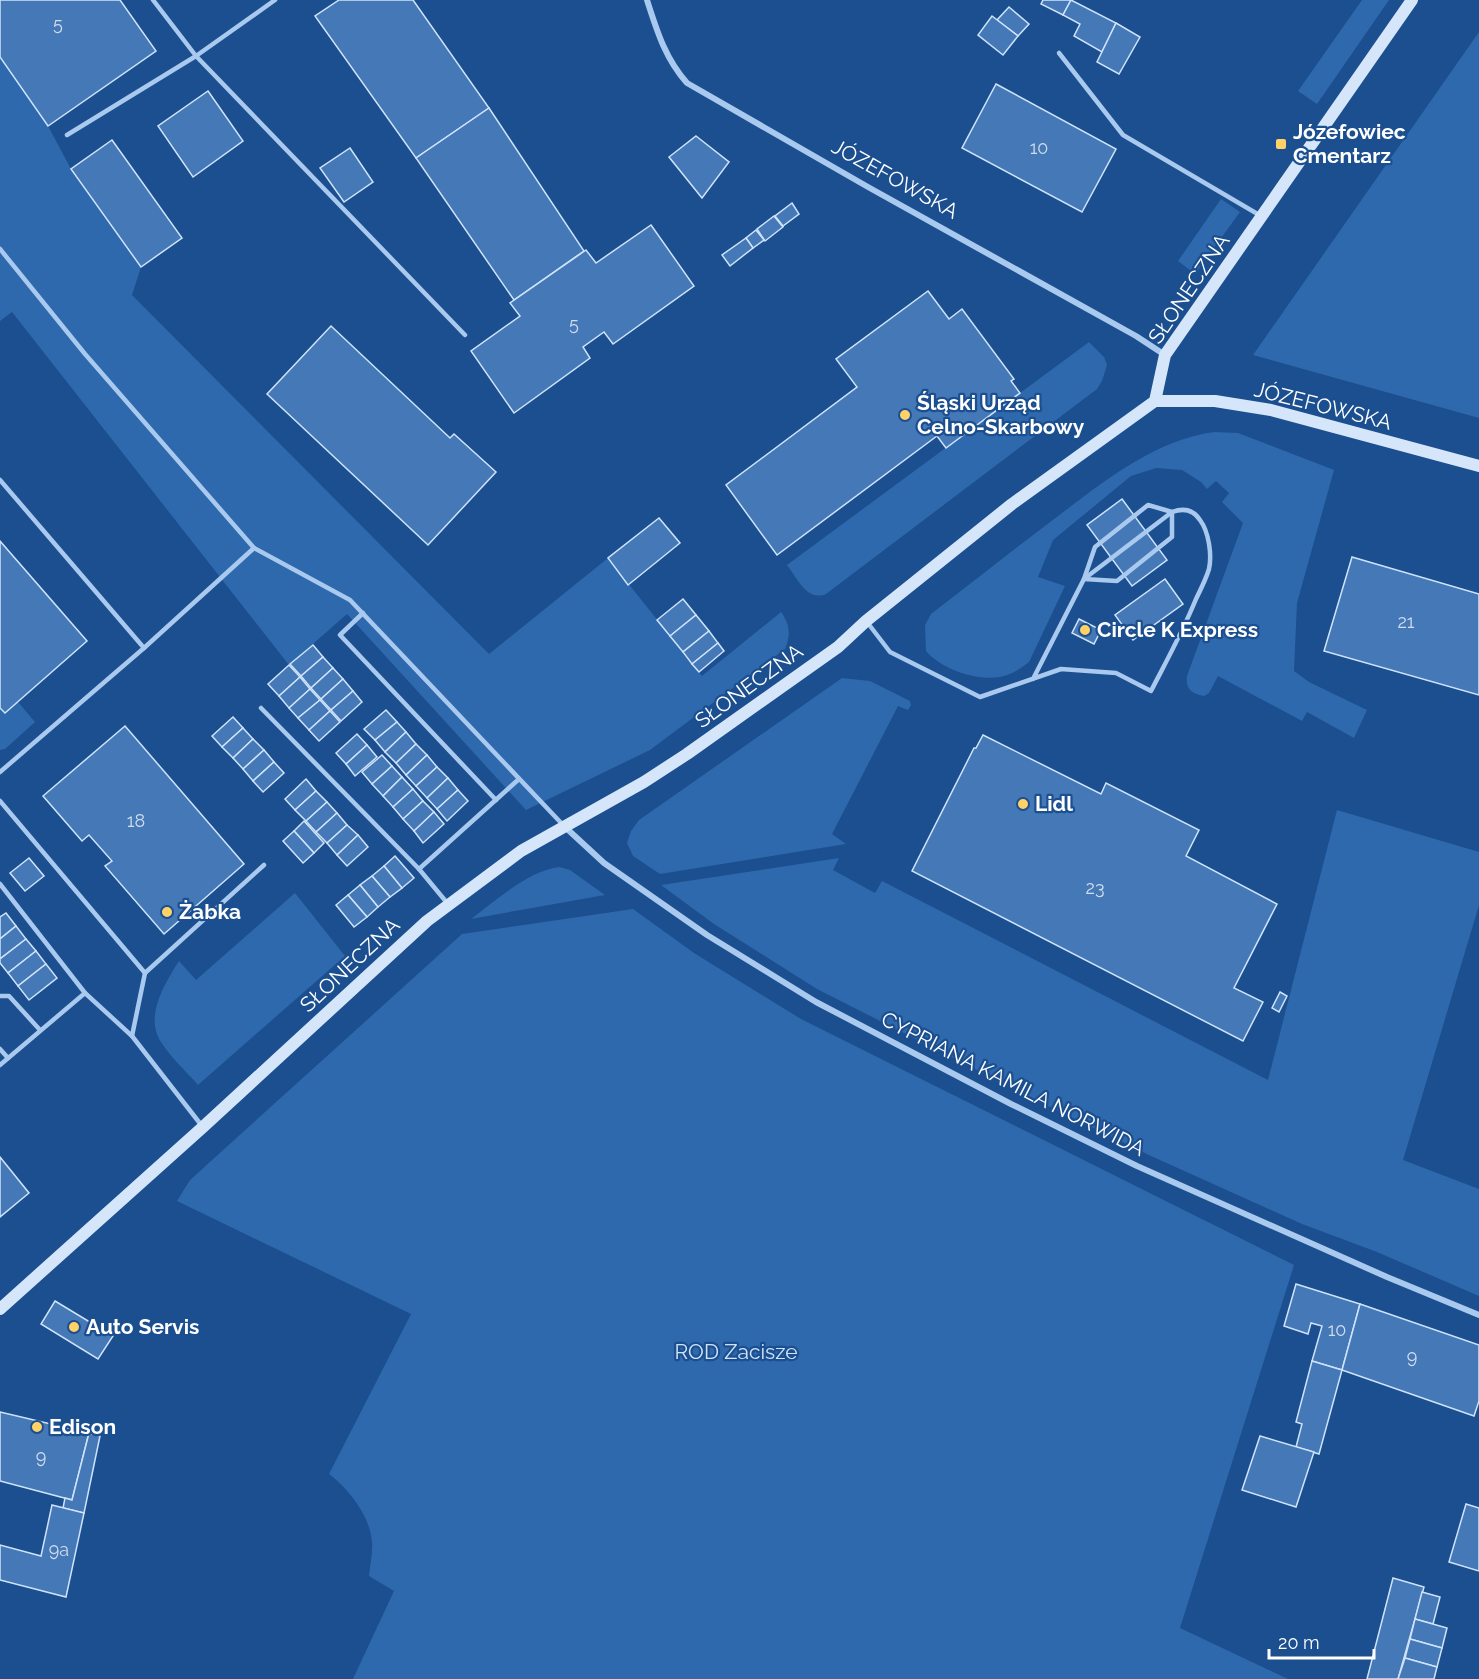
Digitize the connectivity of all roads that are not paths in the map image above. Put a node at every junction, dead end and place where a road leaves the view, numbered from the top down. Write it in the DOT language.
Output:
graph roads {
  1 [pos="153,0"];
  2 [pos="275,0"];
  3 [pos="647,0"];
  4 [pos="1412,0"];
  5 [pos="1059,53"];
  6 [pos="196,56"];
  7 [pos="68,135"];
  8 [pos="1261,216"];
  9 [pos="0,249"];
  10 [pos="465,335"];
  11 [pos="1165,355"];
  12 [pos="1155,401"];
  13 [pos="1479,466"];
  14 [pos="0,480"];
  15 [pos="1172,512"];
  16 [pos="254,548"];
  17 [pos="1084,579"];
  18 [pos="363,613"];
  19 [pos="866,621"];
  20 [pos="144,648"];
  21 [pos="1033,679"];
  22 [pos="261,708"];
  23 [pos="0,772"];
  24 [pos="519,778"];
  25 [pos="496,800"];
  26 [pos="0,801"];
  27 [pos="564,826"];
  28 [pos="264,865"];
  29 [pos="420,869"];
  30 [pos="0,885"];
  31 [pos="448,905"];
  32 [pos="145,973"];
  33 [pos="85,993"];
  34 [pos="0,996"];
  35 [pos="40,1030"];
  36 [pos="132,1036"];
  37 [pos="0,1049"];
  38 [pos="8,1058"];
  39 [pos="0,1065"];
  40 [pos="202,1127"];
  41 [pos="0,1309"];
  42 [pos="1479,1315"];
  1 -- 6 [label="lane"];
  2 -- 6 [label="lane"];
  3 -- 11 [label="street, JÓZEFOWSKA"];
  4 -- 8 [label="street, SŁONECZNA"];
  5 -- 8 [label="lane"];
  6 -- 7 [label="lane"];
  6 -- 10 [label="lane"];
  8 -- 11 [label="street, SŁONECZNA"];
  9 -- 16 [label="lane"];
  11 -- 12 [label="street, SŁONECZNA"];
  12 -- 13 [label="street, JÓZEFOWSKA"];
  12 -- 19 [label="street, SŁONECZNA"];
  14 -- 20 [label="lane"];
  15 -- 17 [label="lane"];
  15 -- 17 [label="lane"];
  15 -- 17 [label="lane"];
  15 -- 21 [label="lane"];
  16 -- 18 [label="lane"];
  16 -- 20 [label="lane"];
  17 -- 21 [label="lane"];
  18 -- 24 [label="lane"];
  18 -- 25 [label="lane"];
  19 -- 21 [label="lane"];
  19 -- 27 [label="street, SŁONECZNA"];
  20 -- 23 [label="lane"];
  22 -- 29 [label="lane"];
  24 -- 25 [label="lane"];
  24 -- 27 [label="lane"];
  25 -- 29 [label="lane"];
  26 -- 32 [label="lane"];
  27 -- 31 [label="street, SŁONECZNA"];
  27 -- 42 [label="street, CYPRIANA KAMILA NORWIDA"];
  28 -- 32 [label="lane"];
  29 -- 31 [label="lane"];
  30 -- 33 [label="lane"];
  31 -- 40 [label="street, SŁONECZNA"];
  32 -- 36 [label="lane"];
  33 -- 35 [label="lane"];
  33 -- 36 [label="lane"];
  34 -- 35 [label="lane"];
  35 -- 38 [label="lane"];
  36 -- 40 [label="lane"];
  37 -- 38 [label="lane"];
  38 -- 39 [label="lane"];
  40 -- 41 [label="street, SŁONECZNA"];
}
